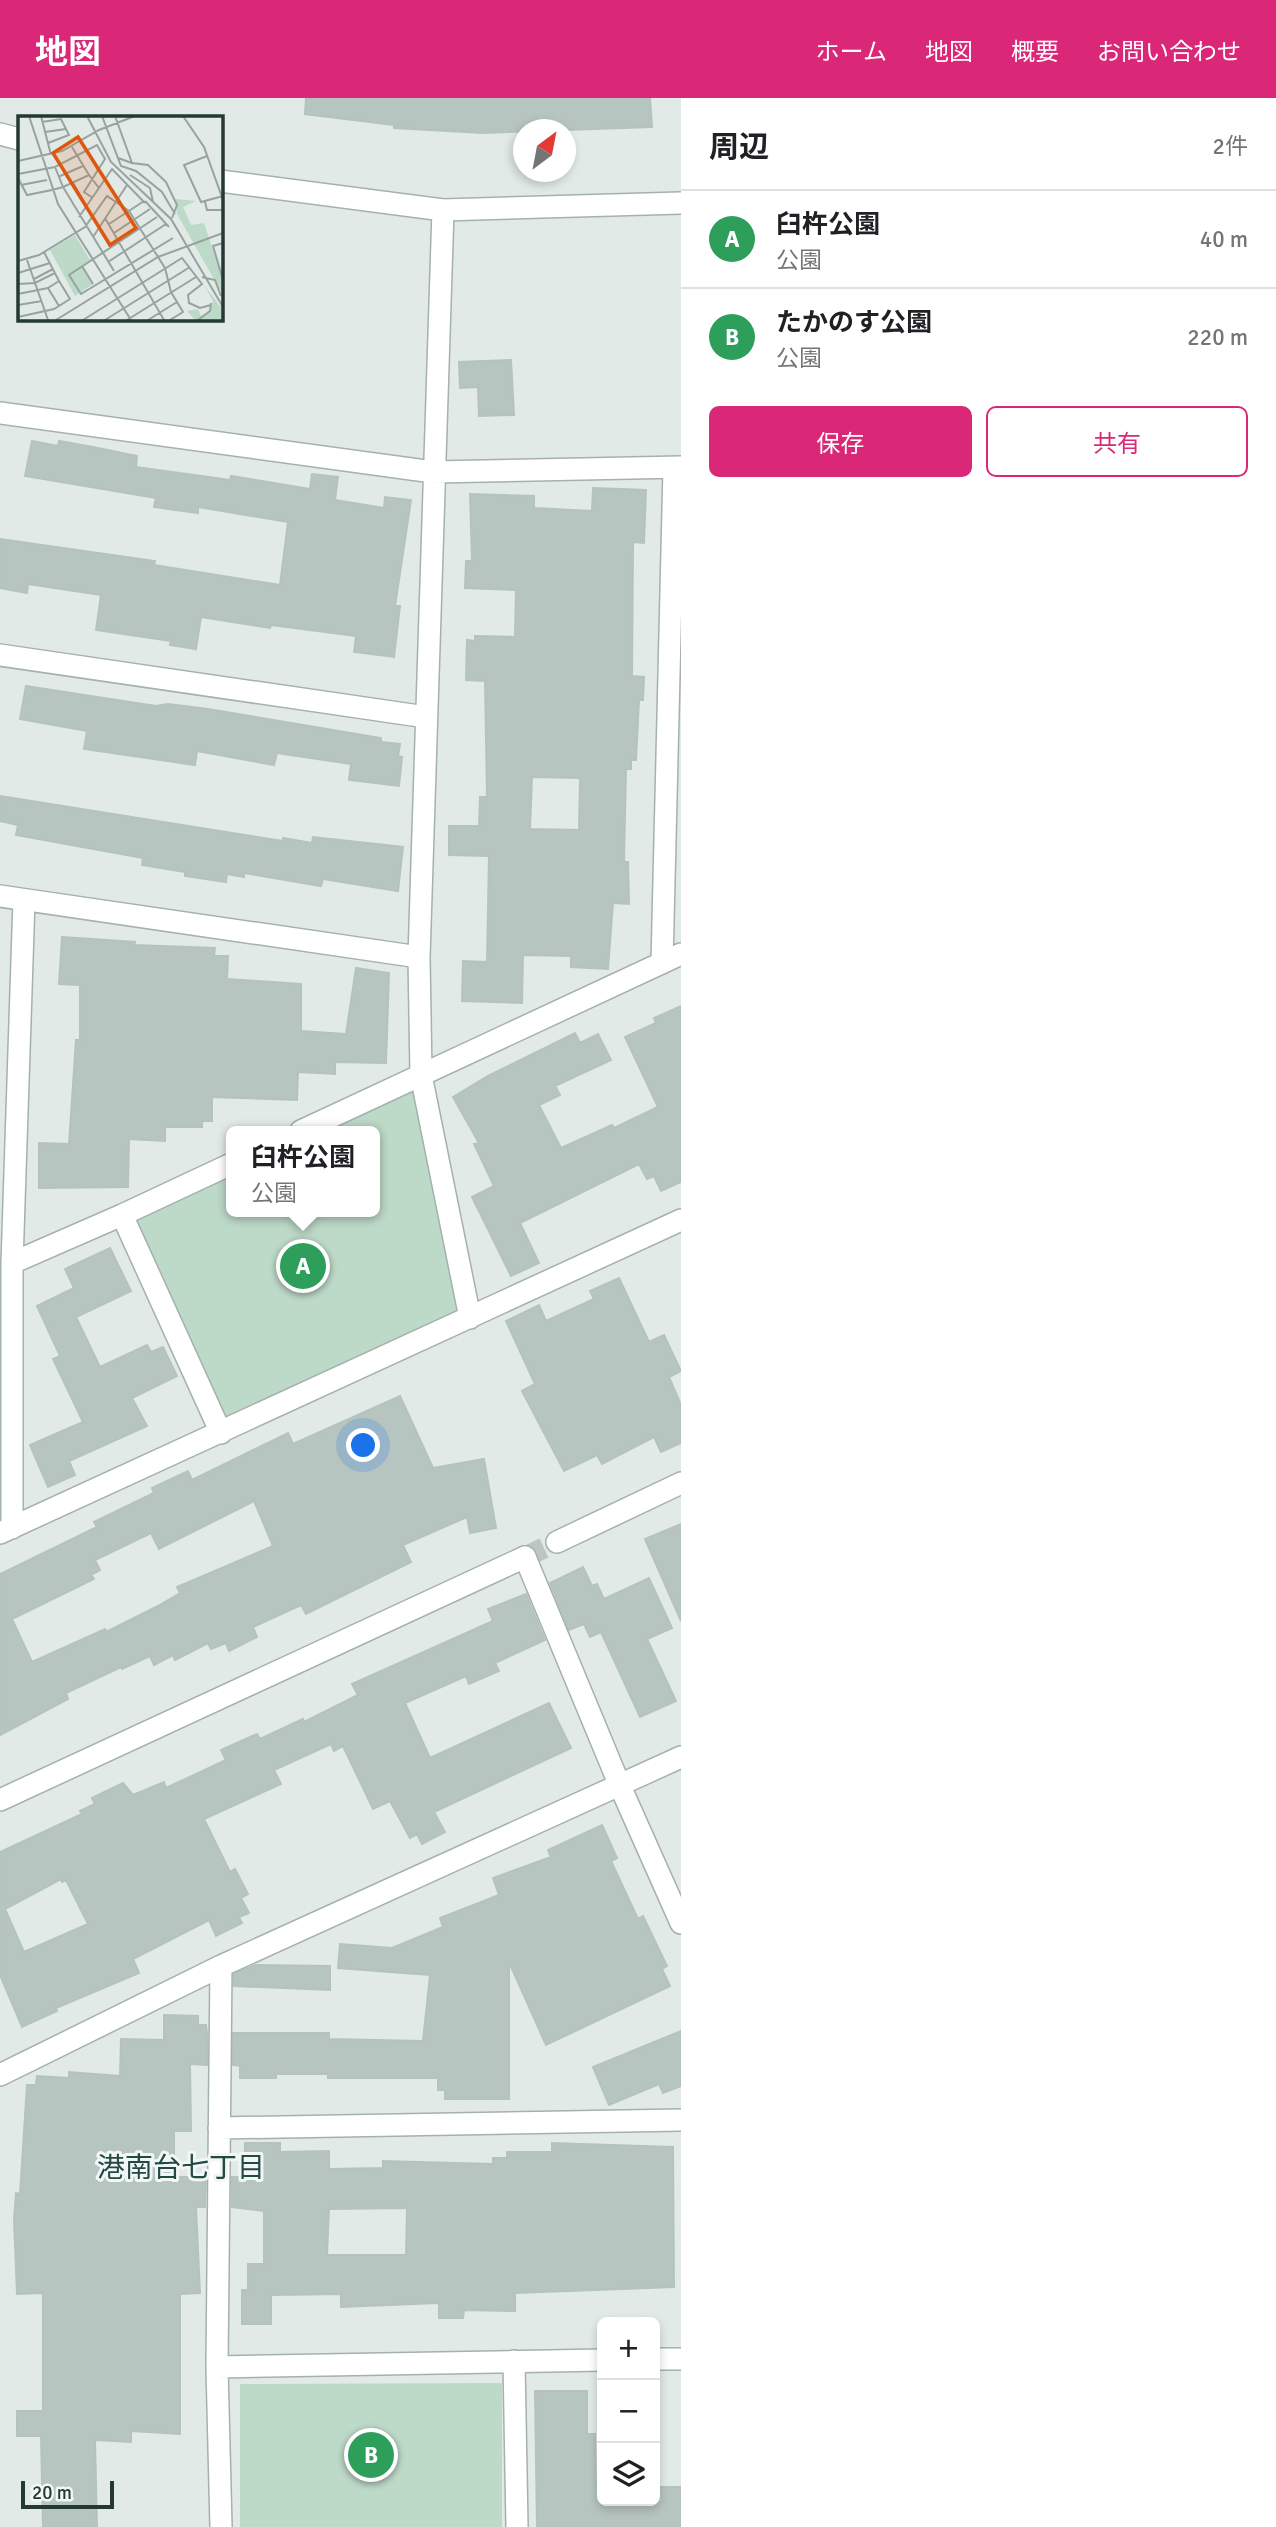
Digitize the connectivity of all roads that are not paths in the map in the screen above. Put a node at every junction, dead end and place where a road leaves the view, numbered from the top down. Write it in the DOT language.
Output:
graph roads {
  1 [pos="0,134"];
  2 [pos="18,139"];
  3 [pos="222,181"];
  4 [pos="681,203"];
  5 [pos="443,210"];
  6 [pos="0,413"];
  7 [pos="677,467"];
  8 [pos="433,472"];
  9 [pos="0,655"];
  10 [pos="426,717"];
  11 [pos="0,896"];
  12 [pos="24,900"];
  13 [pos="419,957"];
  14 [pos="671,958"];
  15 [pos="421,1075"];
  16 [pos="312,1126"];
  17 [pos="226,1166"];
  18 [pos="122,1215"];
  19 [pos="681,1220"];
  20 [pos="12,1263"];
  21 [pos="470,1318"];
  22 [pos="221,1433"];
  23 [pos="681,1483"];
  24 [pos="6,1531"];
  25 [pos="557,1542"];
  26 [pos="681,1758"];
  27 [pos="620,1786"];
  28 [pos="0,1800"];
  29 [pos="681,1923"];
  30 [pos="221,1966"];
  31 [pos="0,2076"];
  32 [pos="681,2120"];
  33 [pos="219,2128"];
  34 [pos="660,2359"];
  35 [pos="681,2359"];
  36 [pos="597,2360"];
  37 [pos="514,2361"];
  38 [pos="217,2367"];
  39 [pos="221,2527"];
  40 [pos="517,2527"];
  1 -- 2 [label="street"];
  3 -- 5 [label="street"];
  4 -- 5 [label="street"];
  5 -- 8 [label="street"];
  6 -- 8 [label="street"];
  7 -- 8 [label="street"];
  7 -- 14 [label="street"];
  8 -- 10 [label="street"];
  9 -- 10 [label="street"];
  10 -- 13 [label="street"];
  11 -- 12 [label="street"];
  12 -- 13 [label="street"];
  12 -- 20 [label="street"];
  13 -- 15 [label="street"];
  14 -- 15 [label="street"];
  15 -- 16 [label="street"];
  15 -- 21 [label="street"];
  17 -- 18 [label="street"];
  18 -- 20 [label="street"];
  18 -- 22 [label="street"];
  19 -- 21 [label="street"];
  20 -- 24 [label="street"];
  21 -- 22 [label="street"];
  22 -- 24 [label="street"];
  23 -- 25 [label="street"];
  26 -- 27 [label="street"];
  27 -- 28 [label="street"];
  27 -- 29 [label="street"];
  27 -- 30 [label="street"];
  30 -- 31 [label="street"];
  30 -- 33 [label="street"];
  32 -- 33 [label="street"];
  33 -- 38 [label="street"];
  34 -- 35 [label="street"];
  36 -- 37 [label="street"];
  37 -- 38 [label="street"];
  37 -- 40 [label="street"];
  38 -- 39 [label="street"];
}
